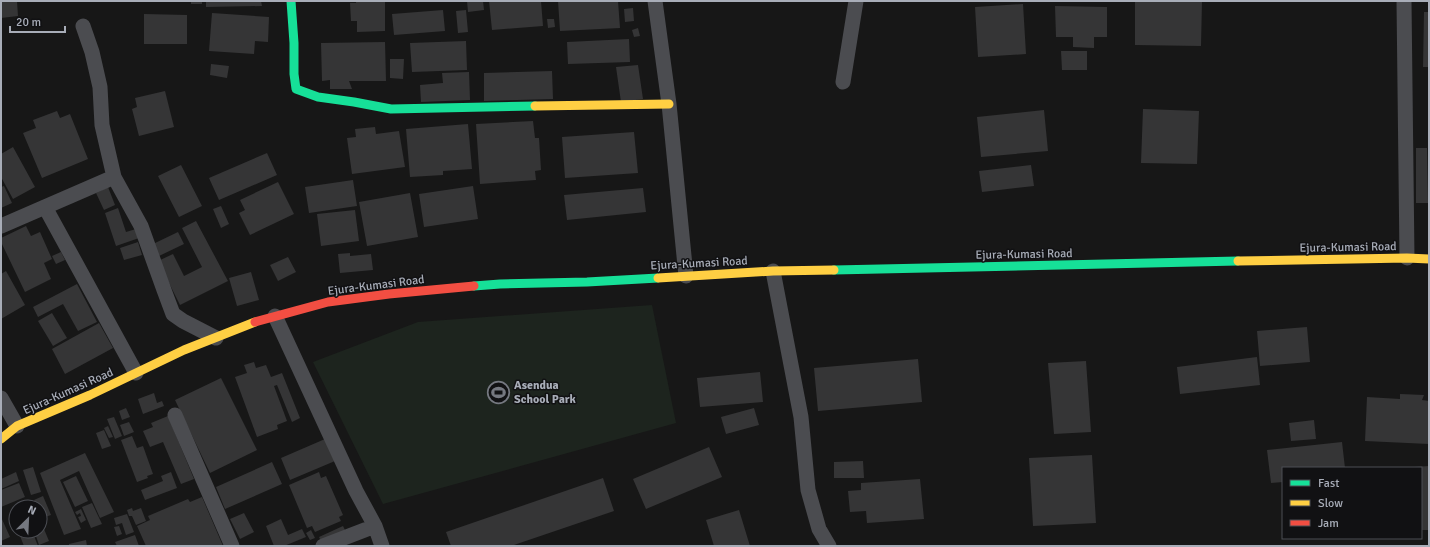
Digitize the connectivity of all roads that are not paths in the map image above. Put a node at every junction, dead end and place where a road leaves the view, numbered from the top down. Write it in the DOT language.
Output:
graph roads {
  1 [pos="291,1"];
  2 [pos="655,1"];
  3 [pos="856,1"];
  4 [pos="1404,1"];
  5 [pos="83,26"];
  6 [pos="842,82"];
  7 [pos="669,104"];
  8 [pos="114,177"];
  9 [pos="45,207"];
  10 [pos="1,226"];
  11 [pos="1407,258"];
  12 [pos="1429,259"];
  13 [pos="773,271"];
  14 [pos="686,276"];
  15 [pos="275,316"];
  16 [pos="216,338"];
  17 [pos="136,373"];
  18 [pos="1,398"];
  19 [pos="174,415"];
  20 [pos="17,426"];
  21 [pos="1,439"];
  22 [pos="374,526"];
  23 [pos="232,546"];
  24 [pos="323,546"];
  25 [pos="382,546"];
  26 [pos="829,546"];
  1 -- 7 [label="main road"];
  2 -- 7 [label="street"];
  3 -- 6 [label="street"];
  4 -- 11 [label="street"];
  5 -- 8 [label="street"];
  7 -- 14 [label="street"];
  8 -- 9 [label="street"];
  8 -- 16 [label="street"];
  9 -- 10 [label="street"];
  9 -- 17 [label="street"];
  11 -- 12 [label="main road, Ejura-Kumasi Road"];
  11 -- 13 [label="main road, Ejura-Kumasi Road"];
  13 -- 14 [label="main road, Ejura-Kumasi Road"];
  13 -- 26 [label="street"];
  14 -- 15 [label="main road, Ejura-Kumasi Road"];
  15 -- 16 [label="main road, Ejura-Kumasi Road"];
  15 -- 22 [label="street"];
  16 -- 17 [label="main road, Ejura-Kumasi Road"];
  17 -- 20 [label="main road, Ejura-Kumasi Road"];
  18 -- 20 [label="street"];
  19 -- 23 [label="street"];
  20 -- 21 [label="main road, Ejura-Kumasi Road"];
  22 -- 24 [label="street"];
  22 -- 25 [label="street"];
}
